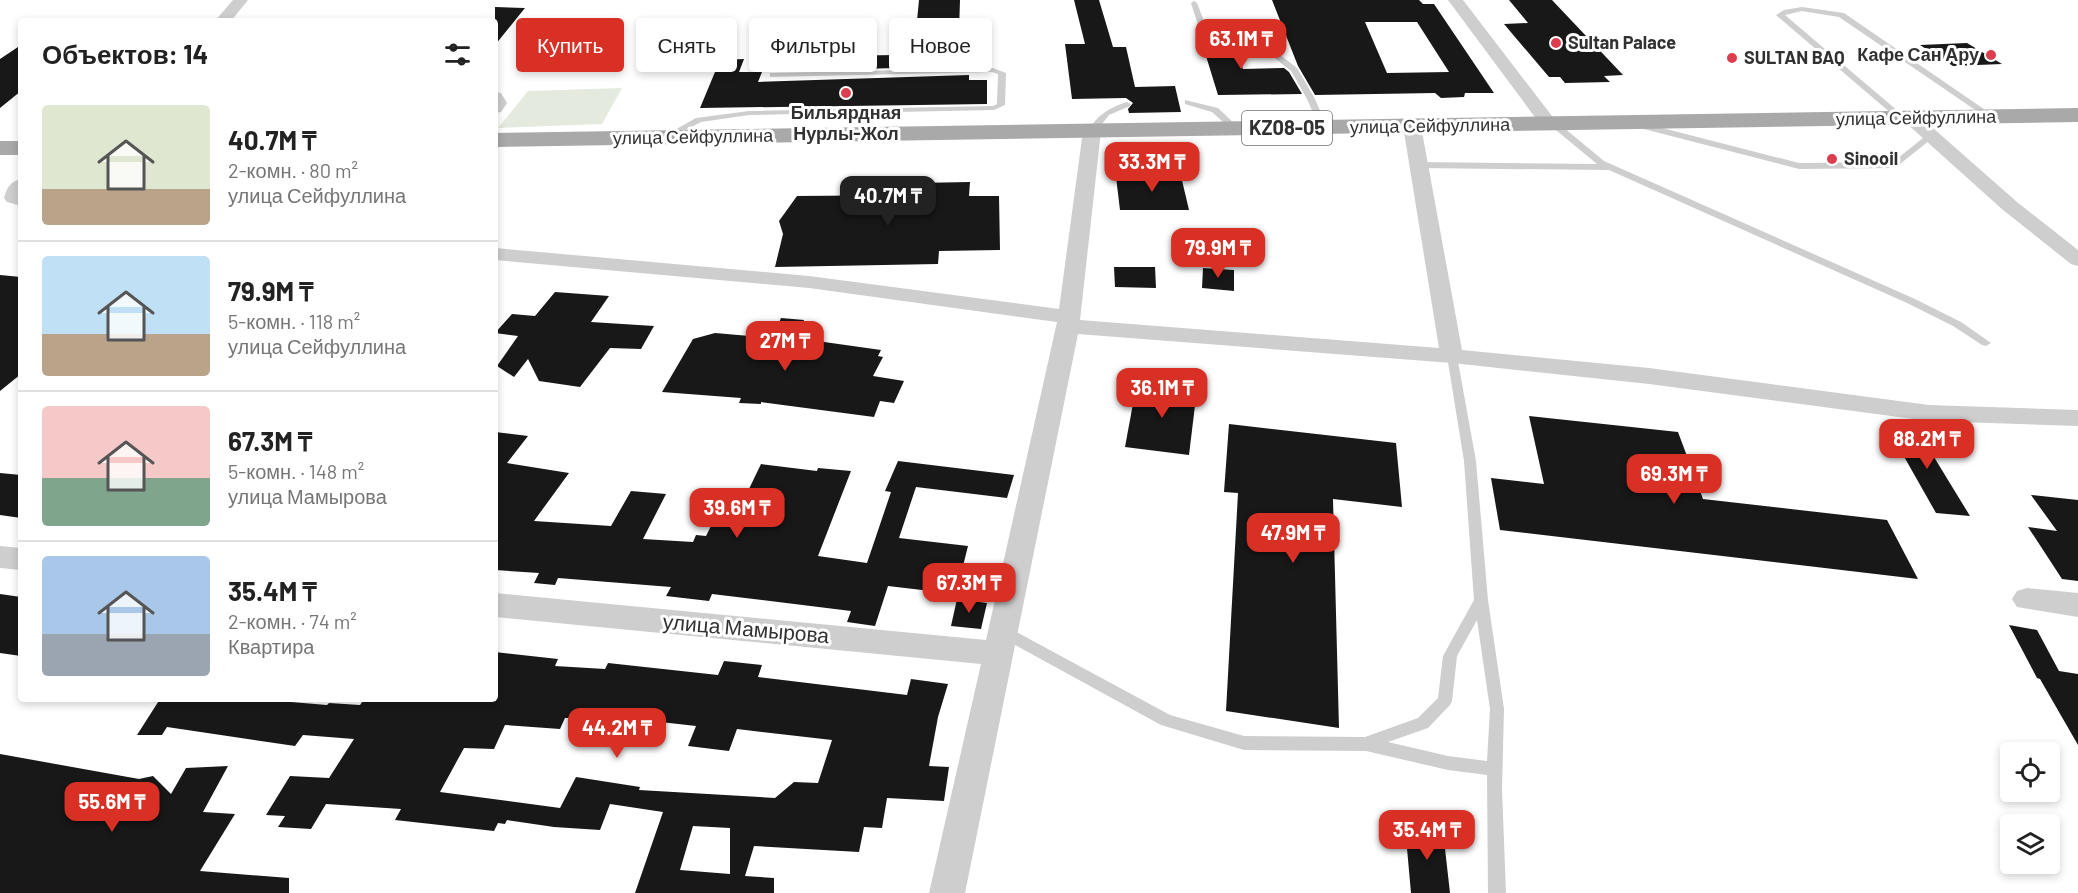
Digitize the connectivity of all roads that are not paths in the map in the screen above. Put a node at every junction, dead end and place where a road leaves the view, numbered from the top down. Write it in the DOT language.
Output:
graph roads {
  1 [pos="241,0"];
  2 [pos="1455,0"];
  3 [pos="1194,3"];
  4 [pos="226,18"];
  5 [pos="773,75"];
  6 [pos="1188,102"];
  7 [pos="1127,104"];
  8 [pos="2078,115"];
  9 [pos="1990,116"];
  10 [pos="1906,118"];
  11 [pos="1626,122"];
  12 [pos="1551,124"];
  13 [pos="1412,126"];
  14 [pos="1324,128"];
  15 [pos="1236,129"];
  16 [pos="1092,131"];
  17 [pos="1931,136"];
  18 [pos="665,137"];
  19 [pos="498,140"];
  20 [pos="0,148"];
  21 [pos="18,148"];
  22 [pos="1418,165"];
  23 [pos="1611,167"];
  24 [pos="18,187"];
  25 [pos="18,199"];
  26 [pos="498,254"];
  27 [pos="2078,260"];
  28 [pos="1069,322"];
  29 [pos="1986,343"];
  30 [pos="1452,356"];
  31 [pos="2078,418"];
  32 [pos="0,557"];
  33 [pos="18,559"];
  34 [pos="2027,599"];
  35 [pos="1481,600"];
  36 [pos="2078,605"];
  37 [pos="498,606"];
  38 [pos="999,642"];
  39 [pos="1365,744"];
  40 [pos="1495,769"];
  41 [pos="947,893"];
  42 [pos="1497,893"];
  1 -- 4 [label="street"];
  2 -- 12 [label="street"];
  3 -- 14 [label="lane"];
  5 -- 18 [label="lane"];
  6 -- 15 [label="lane"];
  7 -- 16 [label="lane"];
  8 -- 9 [label="main road, улица Сейфуллина / KZ08-05"];
  9 -- 10 [label="main road, улица Сейфуллина / KZ08-05"];
  9 -- 10 [label="lane"];
  10 -- 11 [label="main road, улица Сейфуллина / KZ08-05"];
  10 -- 17 [label="street"];
  11 -- 12 [label="main road, улица Сейфуллина / KZ08-05"];
  11 -- 17 [label="lane"];
  12 -- 13 [label="main road, улица Сейфуллина / KZ08-05"];
  12 -- 23 [label="lane"];
  13 -- 14 [label="main road, улица Сейфуллина / KZ08-05"];
  13 -- 22 [label="street"];
  14 -- 15 [label="main road, улица Сейфуллина / KZ08-05"];
  15 -- 16 [label="main road, улица Сейфуллина / KZ08-05"];
  16 -- 18 [label="main road, улица Сейфуллина / KZ08-05"];
  16 -- 28 [label="street"];
  17 -- 27 [label="street"];
  18 -- 19 [label="main road, улица Сейфуллина / KZ08-05"];
  20 -- 21 [label="main road"];
  22 -- 23 [label="lane"];
  22 -- 30 [label="street"];
  23 -- 29 [label="lane"];
  24 -- 25 [label="street"];
  26 -- 28 [label="street"];
  28 -- 30 [label="street"];
  28 -- 38 [label="street"];
  30 -- 31 [label="street"];
  30 -- 35 [label="lane"];
  32 -- 33 [label="street"];
  34 -- 36 [label="street"];
  35 -- 39 [label="lane"];
  35 -- 40 [label="lane"];
  37 -- 38 [label="street, улица Мамырова"];
  38 -- 39 [label="lane"];
  38 -- 41 [label="street"];
  39 -- 40 [label="lane"];
  40 -- 42 [label="lane"];
}
